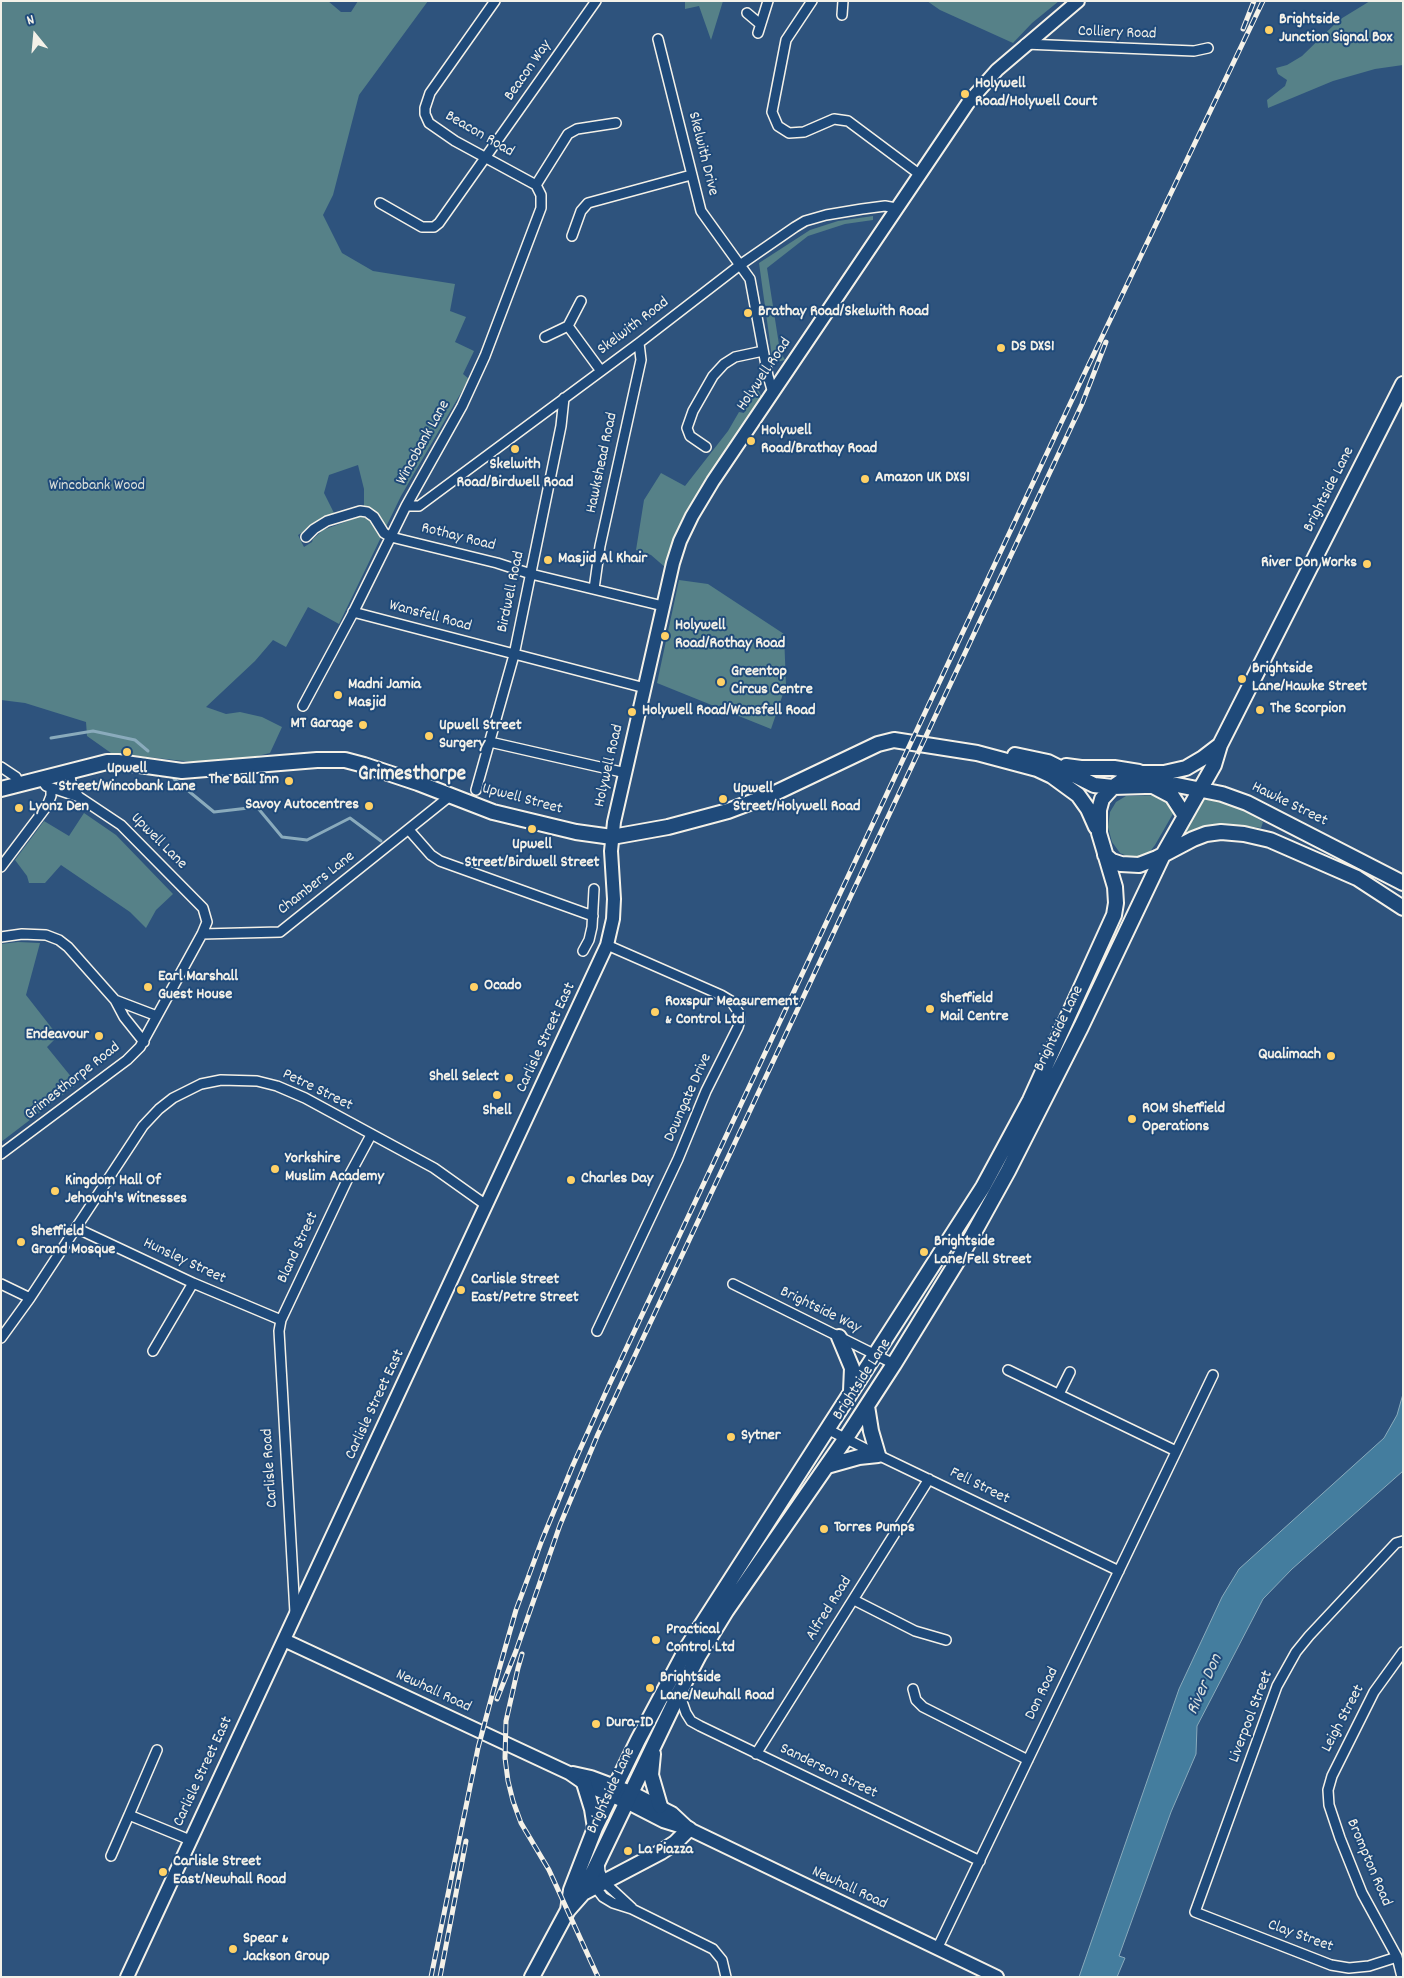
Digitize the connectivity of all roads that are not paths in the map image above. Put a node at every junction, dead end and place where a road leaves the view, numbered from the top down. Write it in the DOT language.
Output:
graph roads {
  1 [pos="495,1"];
  2 [pos="596,1"];
  3 [pos="768,1"];
  4 [pos="812,1"];
  5 [pos="843,1"];
  6 [pos="1078,1"];
  7 [pos="747,13"];
  8 [pos="842,15"];
  9 [pos="658,39"];
  10 [pos="1025,44"];
  11 [pos="1208,48"];
  12 [pos="616,123"];
  13 [pos="485,158"];
  14 [pos="919,174"];
  15 [pos="691,175"];
  16 [pos="536,185"];
  17 [pos="380,203"];
  18 [pos="896,208"];
  19 [pos="572,236"];
  20 [pos="740,265"];
  21 [pos="581,301"];
  22 [pos="568,326"];
  23 [pos="545,337"];
  24 [pos="639,343"];
  25 [pos="763,351"];
  26 [pos="601,371"];
  27 [pos="1403,384"];
  28 [pos="773,393"];
  29 [pos="564,398"];
  30 [pos="706,447"];
  31 [pos="406,506"];
  32 [pos="306,537"];
  33 [pos="391,537"];
  34 [pos="531,574"];
  35 [pos="594,589"];
  36 [pos="663,606"];
  37 [pos="354,612"];
  38 [pos="514,655"];
  39 [pos="645,688"];
  40 [pos="303,706"];
  41 [pos="490,742"];
  42 [pos="1220,745"];
  43 [pos="977,753"];
  44 [pos="1048,762"];
  45 [pos="1,767"];
  46 [pos="69,771"];
  47 [pos="626,773"];
  48 [pos="1143,773"];
  49 [pos="41,779"];
  50 [pos="20,784"];
  51 [pos="1153,785"];
  52 [pos="1113,787"];
  53 [pos="1,789"];
  54 [pos="51,789"];
  55 [pos="1200,789"];
  56 [pos="476,790"];
  57 [pos="450,796"];
  58 [pos="79,797"];
  59 [pos="1185,816"];
  60 [pos="409,830"];
  61 [pos="1099,833"];
  62 [pos="612,837"];
  63 [pos="1105,855"];
  64 [pos="1163,855"];
  65 [pos="1,867"];
  66 [pos="1403,883"];
  67 [pos="594,889"];
  68 [pos="1403,908"];
  69 [pos="594,916"];
  70 [pos="207,918"];
  71 [pos="202,934"];
  72 [pos="1,937"];
  73 [pos="607,945"];
  74 [pos="582,951"];
  75 [pos="115,1000"];
  76 [pos="157,1016"];
  77 [pos="144,1042"];
  78 [pos="371,1135"];
  79 [pos="1,1154"];
  80 [pos="486,1205"];
  81 [pos="76,1228"];
  82 [pos="193,1283"];
  83 [pos="1,1284"];
  84 [pos="733,1284"];
  85 [pos="30,1298"];
  86 [pos="281,1320"];
  87 [pos="5,1324"];
  88 [pos="597,1331"];
  89 [pos="839,1337"];
  90 [pos="1,1338"];
  91 [pos="154,1351"];
  92 [pos="876,1355"];
  93 [pos="894,1364"];
  94 [pos="1008,1370"];
  95 [pos="1070,1372"];
  96 [pos="1213,1375"];
  97 [pos="850,1394"];
  98 [pos="1059,1394"];
  99 [pos="868,1406"];
  100 [pos="827,1429"];
  101 [pos="846,1438"];
  102 [pos="1176,1451"];
  103 [pos="878,1456"];
  104 [pos="827,1466"];
  105 [pos="929,1480"];
  106 [pos="1403,1541"];
  107 [pos="1119,1570"];
  108 [pos="854,1600"];
  109 [pos="295,1615"];
  110 [pos="284,1640"];
  111 [pos="946,1640"];
  112 [pos="1403,1652"];
  113 [pos="913,1689"];
  114 [pos="679,1694"];
  115 [pos="653,1746"];
  116 [pos="157,1750"];
  117 [pos="756,1754"];
  118 [pos="1028,1760"];
  119 [pos="569,1773"];
  120 [pos="584,1784"];
  121 [pos="613,1791"];
  122 [pos="629,1797"];
  123 [pos="660,1806"];
  124 [pos="1329,1806"];
  125 [pos="129,1815"];
  126 [pos="595,1828"];
  127 [pos="689,1829"];
  128 [pos="190,1840"];
  129 [pos="111,1856"];
  130 [pos="583,1860"];
  131 [pos="980,1861"];
  132 [pos="593,1885"];
  133 [pos="568,1910"];
  134 [pos="1195,1912"];
  135 [pos="937,1949"];
  136 [pos="1397,1958"];
  137 [pos="127,1977"];
  138 [pos="532,1977"];
  139 [pos="726,1977"];
  140 [pos="997,1977"];
  141 [pos="1402,1977"];
  1 -- 13 [label="street, Beacon Road"];
  2 -- 13 [label="street, Beacon Way"];
  3 -- 7 [label="street"];
  4 -- 14 [label="street"];
  5 -- 8 [label="street"];
  6 -- 10 [label="main road, Holywell Road"];
  9 -- 15 [label="street, Skelwith Drive"];
  10 -- 11 [label="street, Colliery Road"];
  10 -- 14 [label="main road, Holywell Road"];
  12 -- 16 [label="street"];
  13 -- 16 [label="street, Beacon Road"];
  13 -- 17 [label="street, Beacon Way"];
  14 -- 18 [label="main road, Holywell Road"];
  15 -- 19 [label="street"];
  15 -- 20 [label="street, Skelwith Drive"];
  16 -- 31 [label="street, Wincobank Lane"];
  18 -- 20 [label="street, Skelwith Road"];
  18 -- 28 [label="main road, Holywell Road"];
  20 -- 24 [label="street, Skelwith Road"];
  20 -- 25 [label="street, Skelwith Drive"];
  21 -- 22 [label="street"];
  22 -- 23 [label="street"];
  22 -- 26 [label="street"];
  24 -- 26 [label="street, Skelwith Road"];
  24 -- 35 [label="street, Hawkshead Road"];
  25 -- 28 [label="street, Skelwith Drive"];
  25 -- 30 [label="street"];
  26 -- 29 [label="street, Skelwith Road"];
  27 -- 42 [label="main road, Brightside Lane"];
  28 -- 36 [label="main road, Holywell Road"];
  29 -- 31 [label="street, Skelwith Road"];
  29 -- 34 [label="street, Birdwell Road"];
  31 -- 33 [label="street, Wincobank Lane"];
  32 -- 33 [label="street"];
  33 -- 34 [label="street, Rothay Road"];
  33 -- 37 [label="street, Wincobank Lane"];
  34 -- 35 [label="street, Rothay Road"];
  34 -- 38 [label="street, Birdwell Road"];
  35 -- 36 [label="street, Rothay Road"];
  36 -- 39 [label="main road, Holywell Road"];
  37 -- 38 [label="street, Wansfell Road"];
  37 -- 40 [label="street, Wincobank Lane"];
  38 -- 39 [label="street, Wansfell Road"];
  38 -- 41 [label="street, Birdwell Road"];
  39 -- 47 [label="main road, Holywell Road"];
  41 -- 47 [label="street"];
  41 -- 56 [label="street, Birdwell Road"];
  42 -- 48 [label="main road, Brightside Lane"];
  42 -- 55 [label="main road, Brightside Lane"];
  43 -- 44 [label="main road, Upwell Street"];
  43 -- 61 [label="main road, Upwell Street"];
  43 -- 62 [label="main road, Upwell Street"];
  44 -- 48 [label="main road"];
  44 -- 52 [label="main road, Upwell Street"];
  45 -- 50 [label="street"];
  46 -- 49 [label="main road, Upwell Street"];
  46 -- 57 [label="main road, Upwell Street"];
  46 -- 58 [label="street"];
  47 -- 62 [label="main road, Holywell Road"];
  48 -- 52 [label="main road, Brightside Lane"];
  49 -- 50 [label="main road, Upwell Street"];
  49 -- 54 [label="street, Upwell Lane"];
  50 -- 53 [label="main road, Upwell Street"];
  51 -- 52 [label="main road"];
  51 -- 55 [label="main road, Hawke Street"];
  51 -- 59 [label="main road"];
  52 -- 61 [label="main road"];
  54 -- 58 [label="street, Upwell Lane"];
  54 -- 65 [label="street"];
  55 -- 59 [label="main road, Brightside Lane"];
  55 -- 66 [label="main road, Hawke Street"];
  57 -- 60 [label="street, Chambers Lane"];
  57 -- 62 [label="main road, Upwell Street"];
  58 -- 70 [label="street, Upwell Lane"];
  59 -- 64 [label="main road"];
  60 -- 69 [label="street"];
  60 -- 71 [label="street, Chambers Lane"];
  61 -- 63 [label="main road"];
  62 -- 73 [label="main road, Carlisle Street East"];
  63 -- 64 [label="main road"];
  63 -- 92 [label="main road, Brightside Lane"];
  64 -- 68 [label="main road"];
  64 -- 93 [label="main road, Brightside Lane"];
  67 -- 69 [label="street"];
  69 -- 74 [label="street"];
  70 -- 71 [label="street, Grimesthorpe Road"];
  71 -- 76 [label="street, Grimesthorpe Road"];
  72 -- 75 [label="street"];
  73 -- 80 [label="main road, Carlisle Street East"];
  73 -- 88 [label="street, Downgate Drive"];
  75 -- 76 [label="street"];
  75 -- 77 [label="street"];
  76 -- 77 [label="street, Grimesthorpe Road"];
  77 -- 79 [label="street, Grimesthorpe Road"];
  78 -- 80 [label="street, Petre Street"];
  78 -- 81 [label="street, Petre Street"];
  78 -- 86 [label="street, Bland Street"];
  80 -- 109 [label="main road, Carlisle Street East"];
  81 -- 82 [label="street, Hunsley Street"];
  81 -- 85 [label="street, Petre Street"];
  82 -- 86 [label="street, Hunsley Street"];
  82 -- 91 [label="street"];
  83 -- 85 [label="street"];
  84 -- 89 [label="street, Brightside Way"];
  85 -- 87 [label="street, Petre Street"];
  86 -- 109 [label="street, Carlisle Road"];
  87 -- 90 [label="street, Petre Street"];
  89 -- 92 [label="street, Brightside Way"];
  89 -- 97 [label="main road"];
  92 -- 93 [label="street, Brightside Way"];
  92 -- 97 [label="main road, Brightside Lane"];
  93 -- 99 [label="main road, Brightside Lane"];
  94 -- 98 [label="street"];
  95 -- 98 [label="street"];
  96 -- 102 [label="street, Don Road"];
  97 -- 100 [label="main road, Brightside Lane"];
  98 -- 102 [label="street"];
  99 -- 101 [label="main road, Brightside Lane"];
  99 -- 103 [label="main road"];
  100 -- 101 [label="street, Fell Street"];
  100 -- 121 [label="main road, Brightside Lane"];
  101 -- 103 [label="street, Fell Street"];
  101 -- 104 [label="main road, Brightside Lane"];
  102 -- 107 [label="street, Don Road"];
  103 -- 104 [label="main road"];
  103 -- 105 [label="street, Fell Street"];
  104 -- 114 [label="main road, Brightside Lane"];
  105 -- 107 [label="street, Fell Street"];
  105 -- 108 [label="street, Alfred Road"];
  106 -- 134 [label="street, Liverpool Street"];
  107 -- 118 [label="street, Don Road"];
  108 -- 111 [label="street"];
  108 -- 117 [label="street, Alfred Road"];
  109 -- 110 [label="main road, Carlisle Street East"];
  110 -- 119 [label="main road, Newhall Road"];
  110 -- 128 [label="main road, Carlisle Street East"];
  112 -- 124 [label="street, Leigh Street"];
  113 -- 118 [label="street"];
  114 -- 115 [label="main road, Brightside Lane"];
  114 -- 117 [label="street, Sanderson Street"];
  115 -- 122 [label="main road, Brightside Lane"];
  115 -- 123 [label="main road"];
  116 -- 125 [label="street"];
  117 -- 131 [label="street, Sanderson Street"];
  118 -- 131 [label="street, Don Road"];
  119 -- 120 [label="main road, Newhall Road"];
  119 -- 121 [label="main road, Newhall Road"];
  120 -- 121 [label="main road, Newhall Road"];
  120 -- 126 [label="main road"];
  121 -- 122 [label="main road, Newhall Road"];
  121 -- 126 [label="main road, Brightside Lane"];
  122 -- 123 [label="main road, Newhall Road"];
  122 -- 127 [label="main road, Newhall Road"];
  122 -- 132 [label="main road, Brightside Lane"];
  123 -- 127 [label="main road, Newhall Road"];
  124 -- 136 [label="street, Brompton Road"];
  125 -- 128 [label="street"];
  125 -- 129 [label="street"];
  126 -- 130 [label="main road, Brightside Lane"];
  127 -- 132 [label="main road"];
  127 -- 135 [label="main road, Newhall Road"];
  128 -- 137 [label="main road, Carlisle Street East"];
  130 -- 132 [label="street"];
  130 -- 133 [label="main road, Brightside Lane"];
  131 -- 135 [label="street, Don Road"];
  132 -- 133 [label="main road, Brightside Lane"];
  132 -- 139 [label="street"];
  133 -- 138 [label="main road, Brightside Lane"];
  134 -- 136 [label="street, Clay Street"];
  135 -- 140 [label="main road, Newhall Road"];
  136 -- 141 [label="street, Brompton Road"];
}
